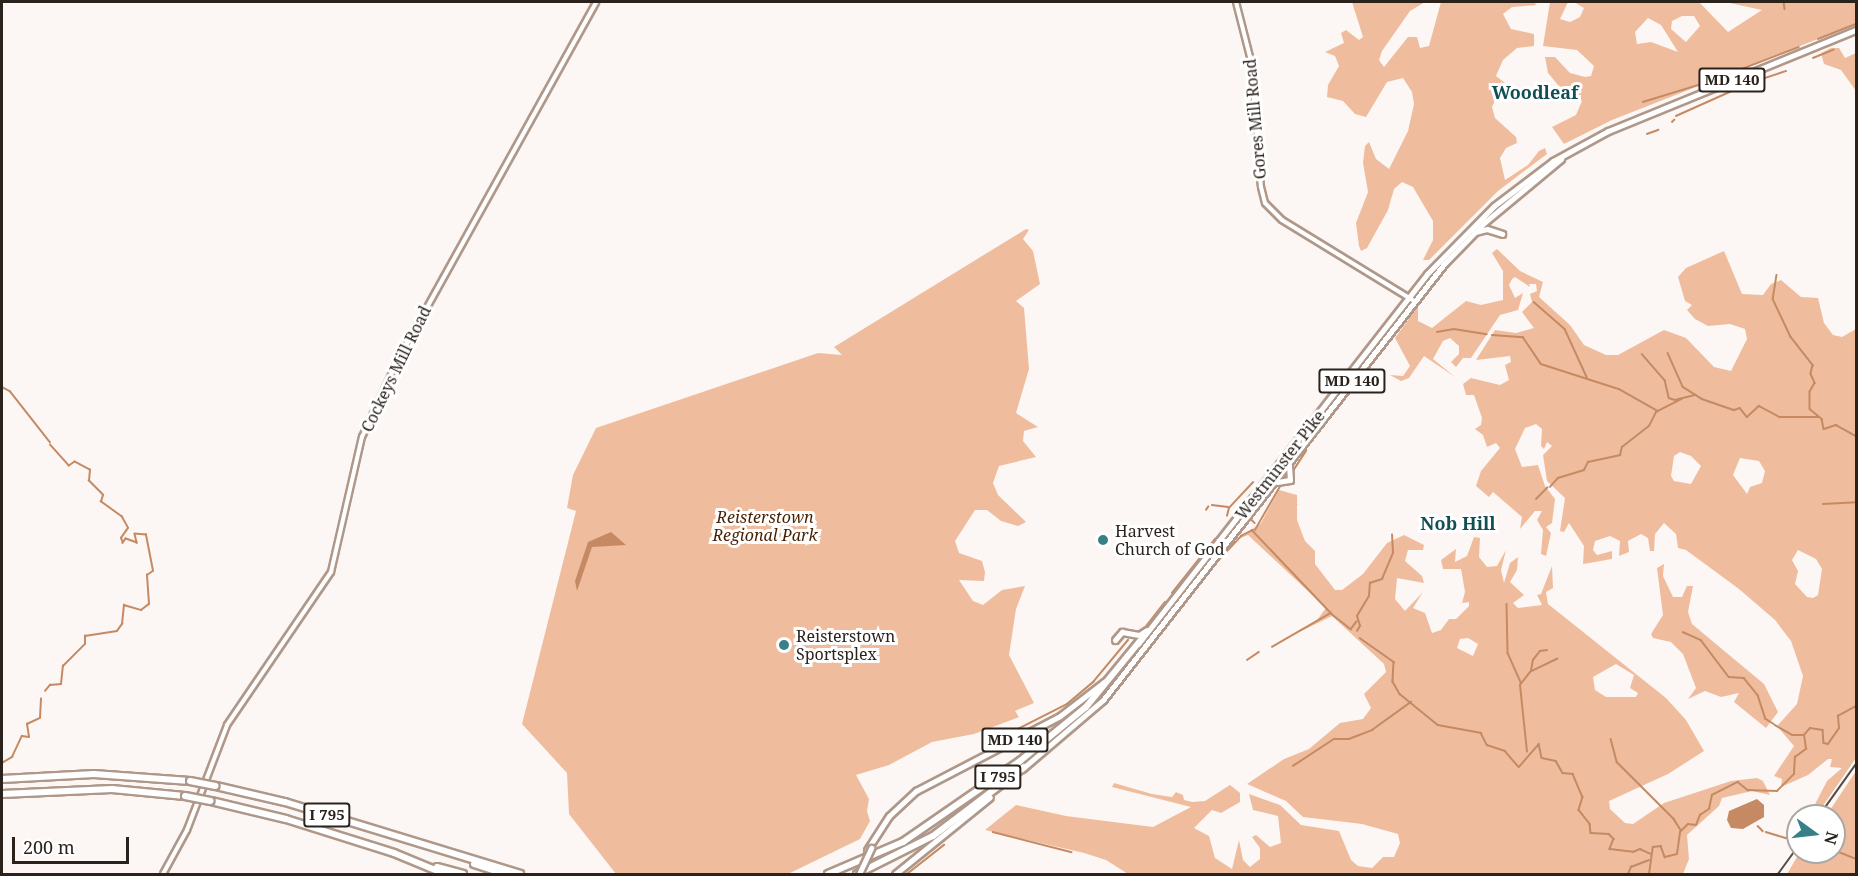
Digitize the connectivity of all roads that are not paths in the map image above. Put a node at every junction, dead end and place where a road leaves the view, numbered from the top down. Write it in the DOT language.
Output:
graph roads {
  1 [pos="596,2"];
  2 [pos="1236,2"];
  3 [pos="1857,30"];
  4 [pos="1562,158"];
  5 [pos="1474,233"];
  6 [pos="1502,234"];
  7 [pos="1411,300"];
  8 [pos="1290,461"];
  9 [pos="1273,484"];
  10 [pos="1153,625"];
  11 [pos="1115,640"];
  12 [pos="1140,641"];
  13 [pos="1024,767"];
  14 [pos="2,779"];
  15 [pos="2,794"];
  16 [pos="437,850"];
  17 [pos="394,853"];
  18 [pos="163,874"];
  19 [pos="445,874"];
  20 [pos="463,874"];
  21 [pos="505,874"];
  22 [pos="520,874"];
  23 [pos="828,874"];
  24 [pos="858,874"];
  25 [pos="895,874"];
  1 -- 18 [label="street, Cockeys Mill Road"];
  2 -- 7 [label="street, Gores Mill Road"];
  3 -- 4 [label="highway, Westminster Pike / MD 140"];
  4 -- 5 [label="highway, Westminster Pike / MD 140"];
  4 -- 7 [label="highway, Westminster Pike / MD 140"];
  5 -- 6 [label="highway"];
  5 -- 7 [label="highway, Westminster Pike / MD 140"];
  7 -- 8 [label="highway, Westminster Pike / MD 140"];
  7 -- 10 [label="highway, Westminster Pike / MD 140"];
  8 -- 9 [label="highway, Westminster Pike / MD 140"];
  8 -- 9 [label="highway"];
  9 -- 13 [label="highway, Westminster Pike / MD 140"];
  10 -- 11 [label="highway"];
  10 -- 12 [label="highway, Westminster Pike / MD 140"];
  12 -- 23 [label="highway, I 795"];
  12 -- 24 [label="highway, Westminster Pike / MD 140, bridge"];
  13 -- 24 [label="highway, I 795"];
  13 -- 25 [label="highway, Westminster Pike / MD 140"];
  14 -- 16 [label="highway, I 795, bridge"];
  15 -- 17 [label="highway, I 795, bridge"];
  16 -- 21 [label="highway"];
  16 -- 22 [label="highway, I 795"];
  17 -- 19 [label="highway, I 795"];
  17 -- 20 [label="highway"];
}
